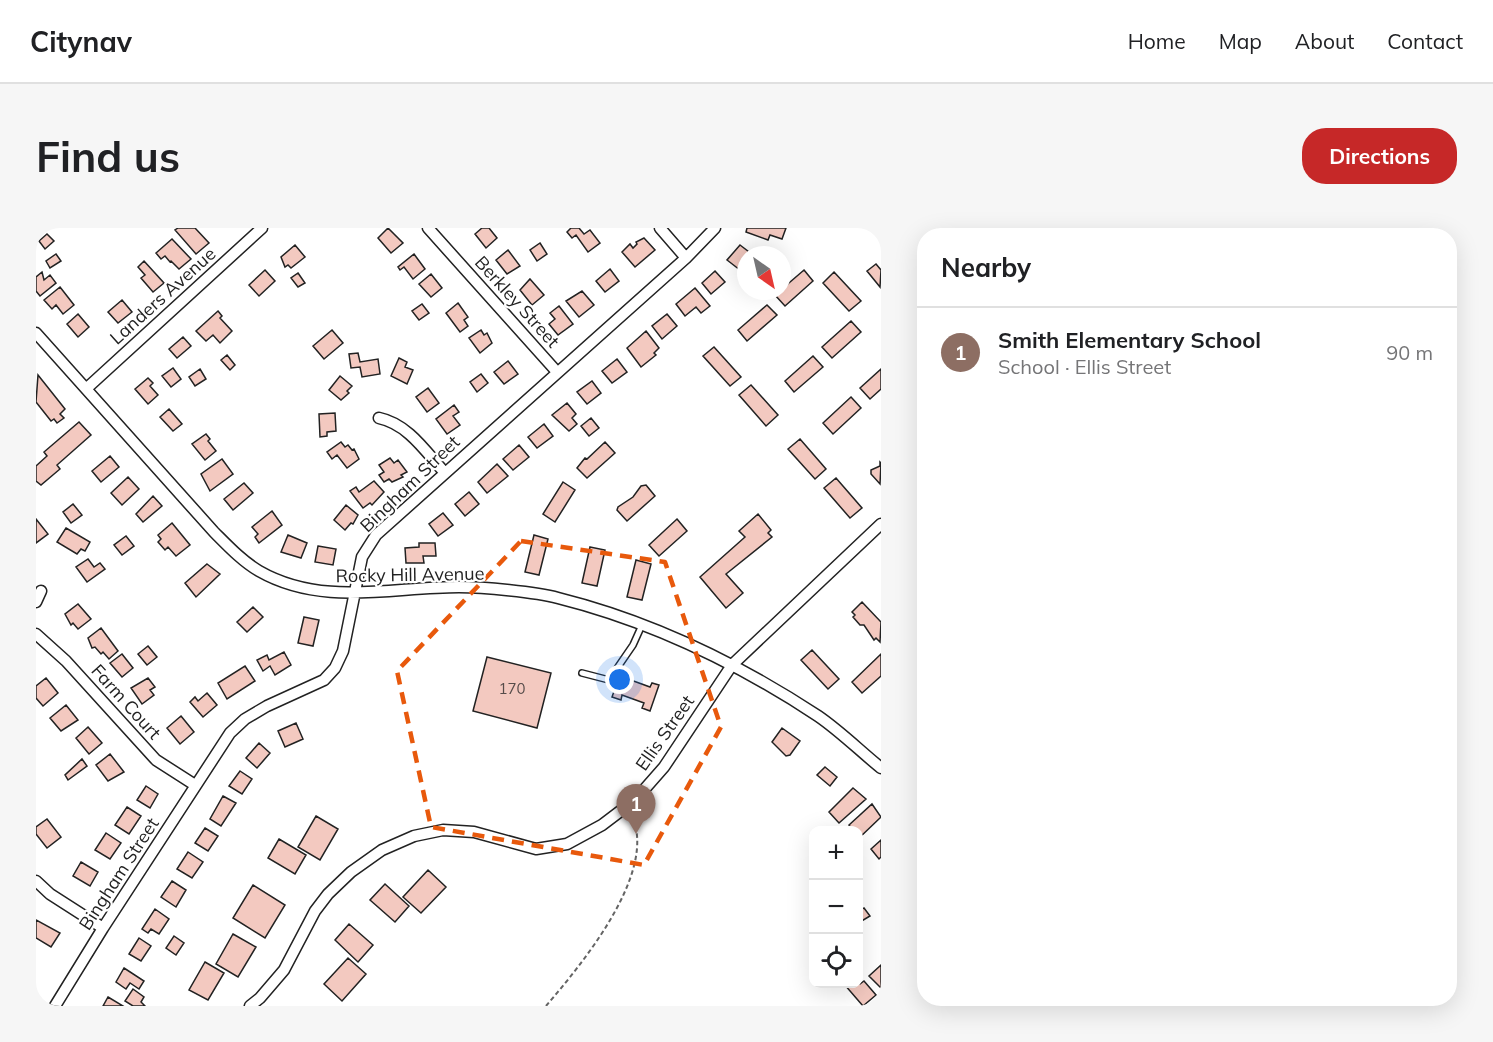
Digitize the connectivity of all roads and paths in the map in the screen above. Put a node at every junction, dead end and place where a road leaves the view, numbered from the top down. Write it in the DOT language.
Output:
graph roads {
  1 [pos="262,228"];
  2 [pos="428,228"];
  3 [pos="660,228"];
  4 [pos="715,228"];
  5 [pos="686,258"];
  6 [pos="37,336"];
  7 [pos="557,372"];
  8 [pos="87,388"];
  9 [pos="379,418"];
  10 [pos="445,473"];
  11 [pos="881,524"];
  12 [pos="41,591"];
  13 [pos="354,593"];
  14 [pos="36,602"];
  15 [pos="642,625"];
  16 [pos="36,634"];
  17 [pos="732,665"];
  18 [pos="582,672"];
  19 [pos="881,768"];
  20 [pos="195,785"];
  21 [pos="632,816"];
  22 [pos="36,881"];
  23 [pos="103,928"];
  24 [pos="55,1006"];
  25 [pos="250,1006"];
  26 [pos="546,1006"];
  1 -- 8 [label="street, Landers Avenue"];
  2 -- 7 [label="street, Berkley Street"];
  3 -- 5 [label="street"];
  4 -- 5 [label="street, Bingham Street"];
  5 -- 7 [label="street, Bingham Street"];
  6 -- 8 [label="street, Rocky Hill Avenue"];
  7 -- 10 [label="street, Bingham Street"];
  8 -- 13 [label="street, Rocky Hill Avenue"];
  9 -- 10 [label="street"];
  10 -- 13 [label="street, Bingham Street"];
  11 -- 17 [label="street, Ellis Street"];
  12 -- 14 [label="street"];
  13 -- 15 [label="street, Rocky Hill Avenue"];
  13 -- 20 [label="street, Bingham Street"];
  15 -- 17 [label="street, Rocky Hill Avenue"];
  15 -- 18 [label="lane"];
  16 -- 20 [label="street, Farm Court"];
  17 -- 19 [label="street, Rocky Hill Avenue"];
  17 -- 25 [label="street, Ellis Street"];
  20 -- 23 [label="street, Bingham Street"];
  21 -- 26 [label="path"];
  22 -- 23 [label="street"];
  23 -- 24 [label="street, Bingham Street"];
}
